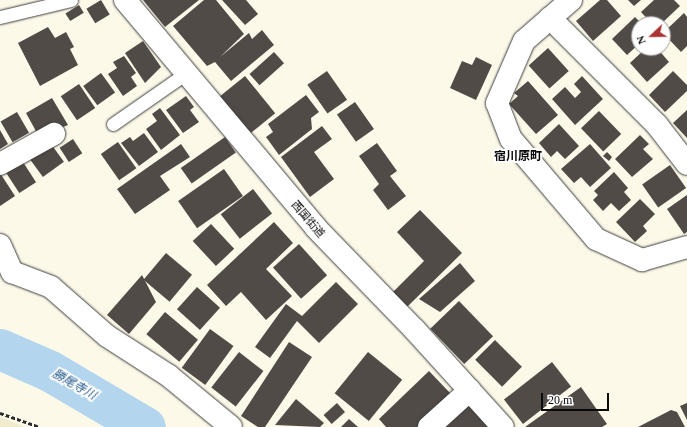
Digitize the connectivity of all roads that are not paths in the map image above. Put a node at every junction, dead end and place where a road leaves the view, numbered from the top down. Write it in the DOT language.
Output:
graph roads {
  1 [pos="71,0"];
  2 [pos="125,0"];
  3 [pos="571,0"];
  4 [pos="0,17"];
  5 [pos="550,18"];
  6 [pos="185,74"];
  7 [pos="113,124"];
  8 [pos="54,134"];
  9 [pos="0,164"];
  10 [pos="687,164"];
  11 [pos="0,245"];
  12 [pos="687,247"];
  13 [pos="470,390"];
  14 [pos="231,427"];
  15 [pos="429,427"];
  16 [pos="503,427"];
  1 -- 4 [label="lane"];
  2 -- 6 [label="street, 西国街道"];
  3 -- 5 [label="street"];
  5 -- 10 [label="street"];
  5 -- 12 [label="street"];
  6 -- 7 [label="lane"];
  6 -- 13 [label="street, 西国街道"];
  8 -- 9 [label="street"];
  11 -- 14 [label="street"];
  13 -- 15 [label="street"];
  13 -- 16 [label="street, 西国街道"];
}
